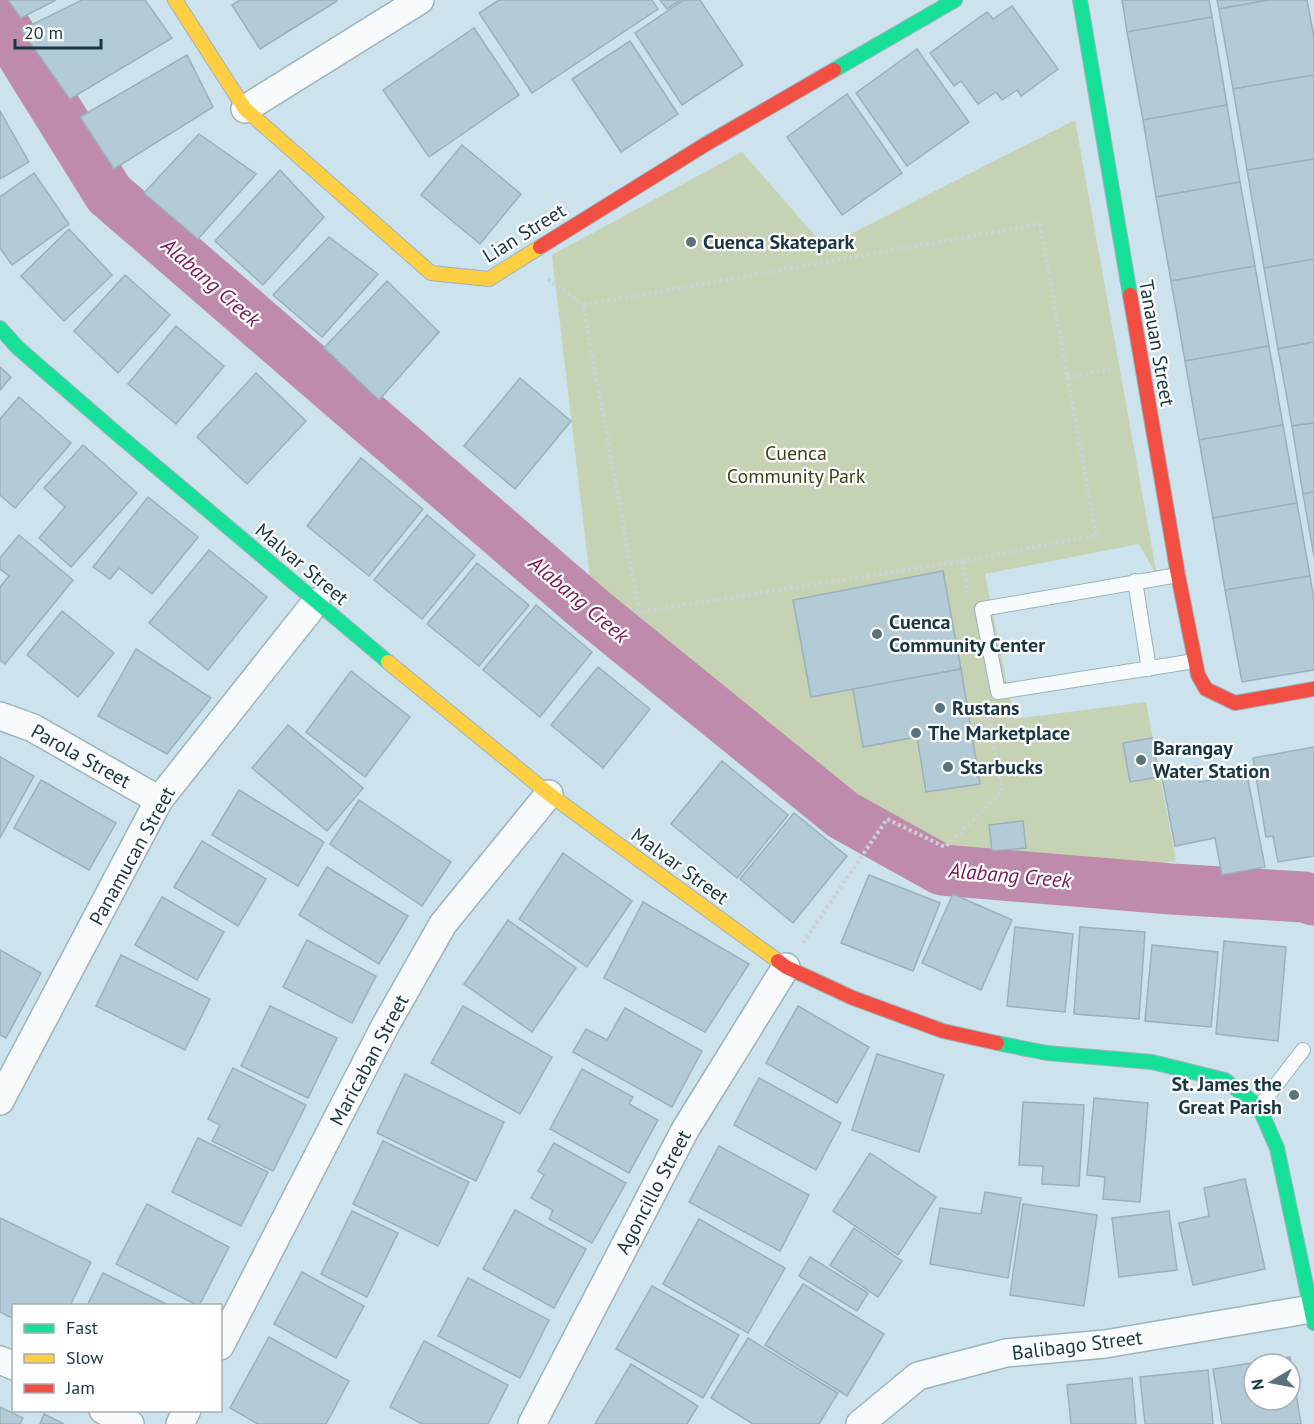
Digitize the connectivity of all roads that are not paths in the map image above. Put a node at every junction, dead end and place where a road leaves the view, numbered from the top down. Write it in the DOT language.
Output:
graph roads {
  1 [pos="175,0"];
  2 [pos="420,0"];
  3 [pos="955,0"];
  4 [pos="1080,0"];
  5 [pos="245,109"];
  6 [pos="0,328"];
  7 [pos="1178,575"];
  8 [pos="1135,581"];
  9 [pos="316,602"];
  10 [pos="1195,661"];
  11 [pos="1149,669"];
  12 [pos="1314,689"];
  13 [pos="0,716"];
  14 [pos="549,794"];
  15 [pos="159,800"];
  16 [pos="786,967"];
  17 [pos="1303,1050"];
  18 [pos="0,1101"];
  19 [pos="1259,1107"];
  20 [pos="1313,1313"];
  21 [pos="222,1342"];
  22 [pos="107,1412"];
  23 [pos="130,1424"];
  24 [pos="532,1424"];
  25 [pos="860,1424"];
  1 -- 5 [label="street, Lian Street"];
  2 -- 5 [label="street"];
  3 -- 5 [label="street, Lian Street"];
  4 -- 7 [label="street, Tanauan Street"];
  6 -- 9 [label="street, Malvar Street"];
  7 -- 8 [label="lane"];
  7 -- 10 [label="street, Tanauan Street"];
  8 -- 11 [label="lane"];
  8 -- 11 [label="lane"];
  9 -- 14 [label="street, Malvar Street"];
  9 -- 15 [label="street, Panamucan Street"];
  10 -- 11 [label="lane"];
  10 -- 12 [label="street, Tanauan Street"];
  13 -- 15 [label="street, Parola Street"];
  14 -- 16 [label="street, Malvar Street"];
  14 -- 21 [label="street, Maricaban Street"];
  15 -- 18 [label="street, Panamucan Street"];
  16 -- 19 [label="street, Malvar Street"];
  16 -- 24 [label="street, Agoncillo Street"];
  17 -- 19 [label="lane"];
  19 -- 20 [label="street, Malvar Street"];
  20 -- 25 [label="street, Balibago Street"];
  22 -- 23 [label="street"];
}
